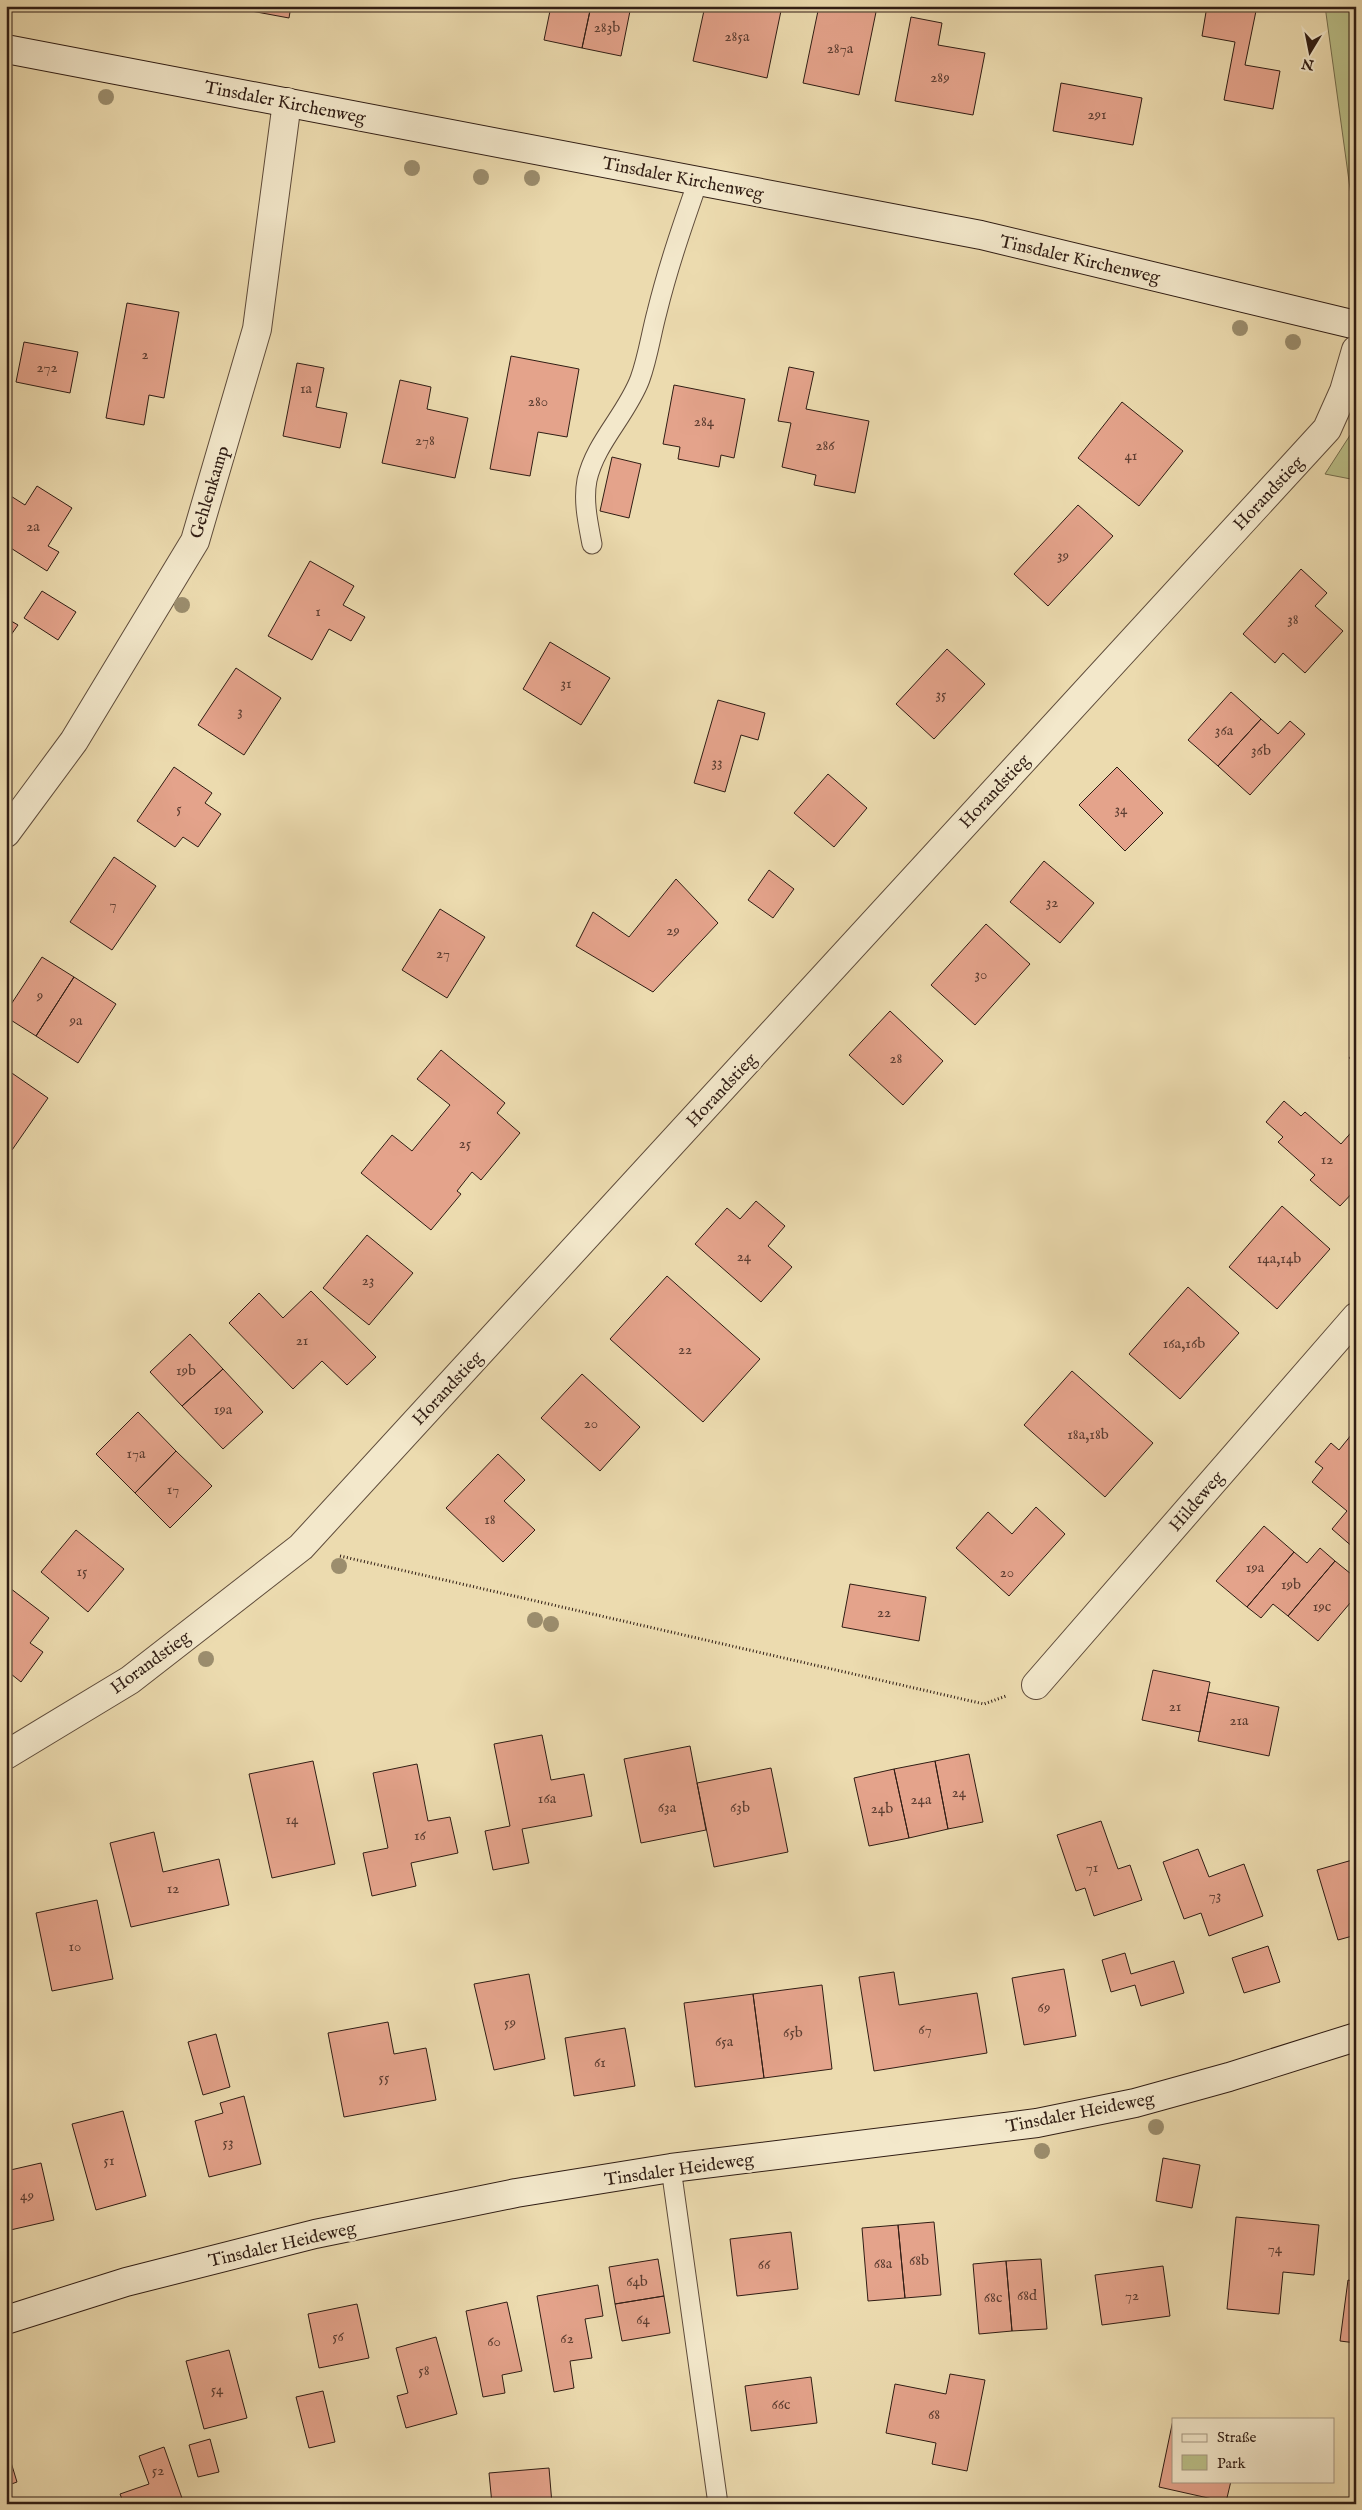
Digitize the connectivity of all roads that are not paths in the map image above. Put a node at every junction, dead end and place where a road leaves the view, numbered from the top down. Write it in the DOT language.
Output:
graph roads {
  1 [pos="6,49"];
  2 [pos="287,102"];
  3 [pos="698,181"];
  4 [pos="1356,324"];
  5 [pos="1356,350"];
  6 [pos="592,544"];
  7 [pos="6,833"];
  8 [pos="1356,1317"];
  9 [pos="1036,1685"];
  10 [pos="6,1755"];
  11 [pos="1356,2037"];
  12 [pos="671,2168"];
  13 [pos="6,2320"];
  14 [pos="718,2504"];
  1 -- 2 [label="street, Tinsdaler Kirchenweg"];
  2 -- 3 [label="street, Tinsdaler Kirchenweg"];
  2 -- 7 [label="street, Gehlenkamp"];
  3 -- 4 [label="street, Tinsdaler Kirchenweg"];
  3 -- 6 [label="lane"];
  5 -- 10 [label="street, Horandstieg"];
  8 -- 9 [label="street, Hildeweg"];
  11 -- 12 [label="street, Tinsdaler Heideweg"];
  12 -- 13 [label="street, Tinsdaler Heideweg"];
  12 -- 14 [label="lane"];
}
